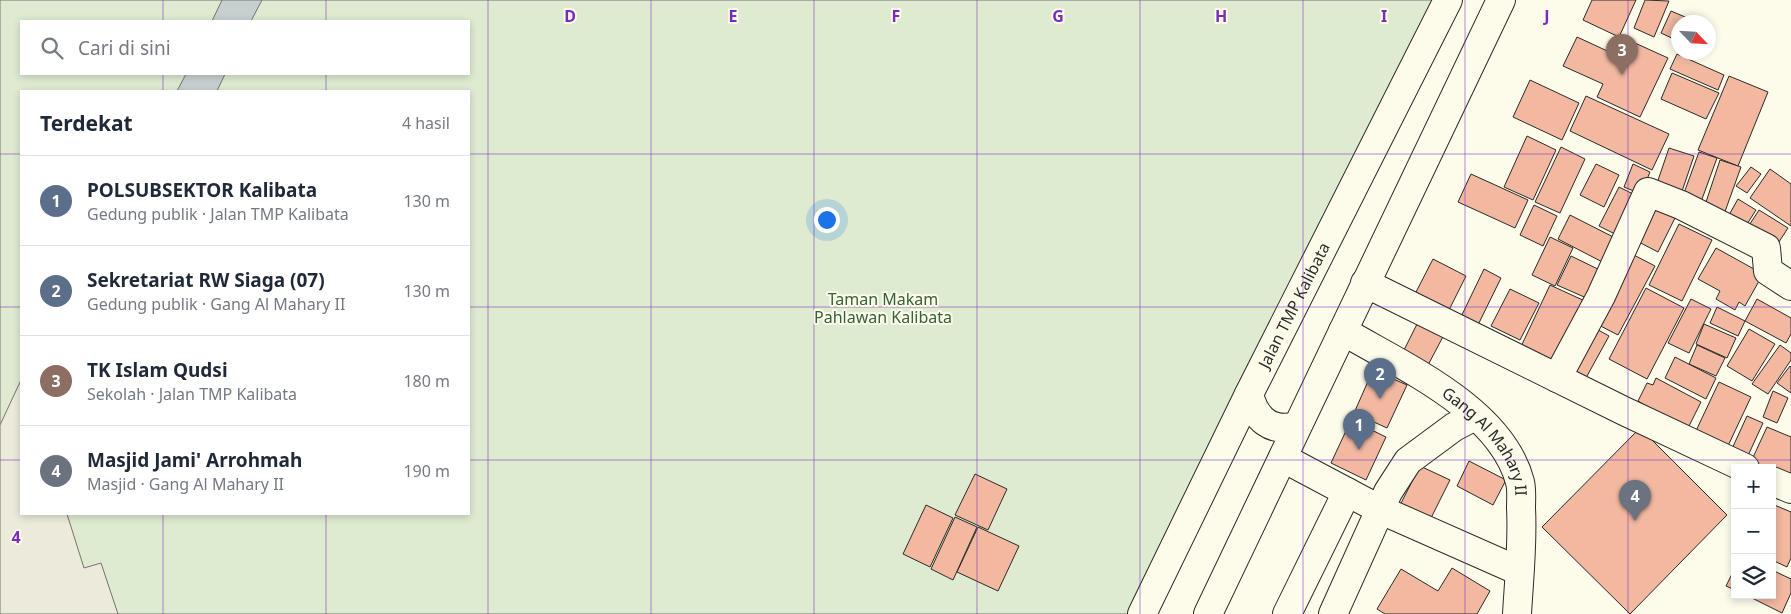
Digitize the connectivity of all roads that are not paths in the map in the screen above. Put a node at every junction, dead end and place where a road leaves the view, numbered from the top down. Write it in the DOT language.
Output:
graph roads {
  1 [pos="1448,0"];
  2 [pos="1501,0"];
  3 [pos="1365,283"];
  4 [pos="1791,286"];
  5 [pos="1343,331"];
  6 [pos="1557,378"];
  7 [pos="1248,394"];
  8 [pos="1475,416"];
  9 [pos="1297,426"];
  10 [pos="1282,458"];
  11 [pos="1737,464"];
  12 [pos="1776,483"];
  13 [pos="1791,489"];
  14 [pos="1346,492"];
  15 [pos="1381,510"];
  16 [pos="1519,571"];
  17 [pos="1142,614"];
  18 [pos="1208,614"];
  19 [pos="1287,614"];
  20 [pos="1333,614"];
  21 [pos="1517,614"];
  1 -- 7 [label="street, Jalan TMP Kalibata"];
  2 -- 3 [label="street"];
  3 -- 5 [label="street"];
  3 -- 6 [label="street"];
  4 -- 6 [label="street"];
  5 -- 8 [label="street, Gang Al Mahary II"];
  5 -- 9 [label="street"];
  6 -- 11 [label="street"];
  7 -- 9 [label="street"];
  7 -- 17 [label="street, Jalan TMP Kalibata"];
  8 -- 15 [label="street"];
  8 -- 16 [label="street, Gang Al Mahary II"];
  9 -- 10 [label="street"];
  10 -- 14 [label="street"];
  10 -- 18 [label="street"];
  12 -- 13 [label="street"];
  14 -- 15 [label="street"];
  14 -- 19 [label="street"];
  15 -- 16 [label="street"];
  15 -- 20 [label="street"];
  16 -- 21 [label="street, Gang Al Mahary II"];
}
